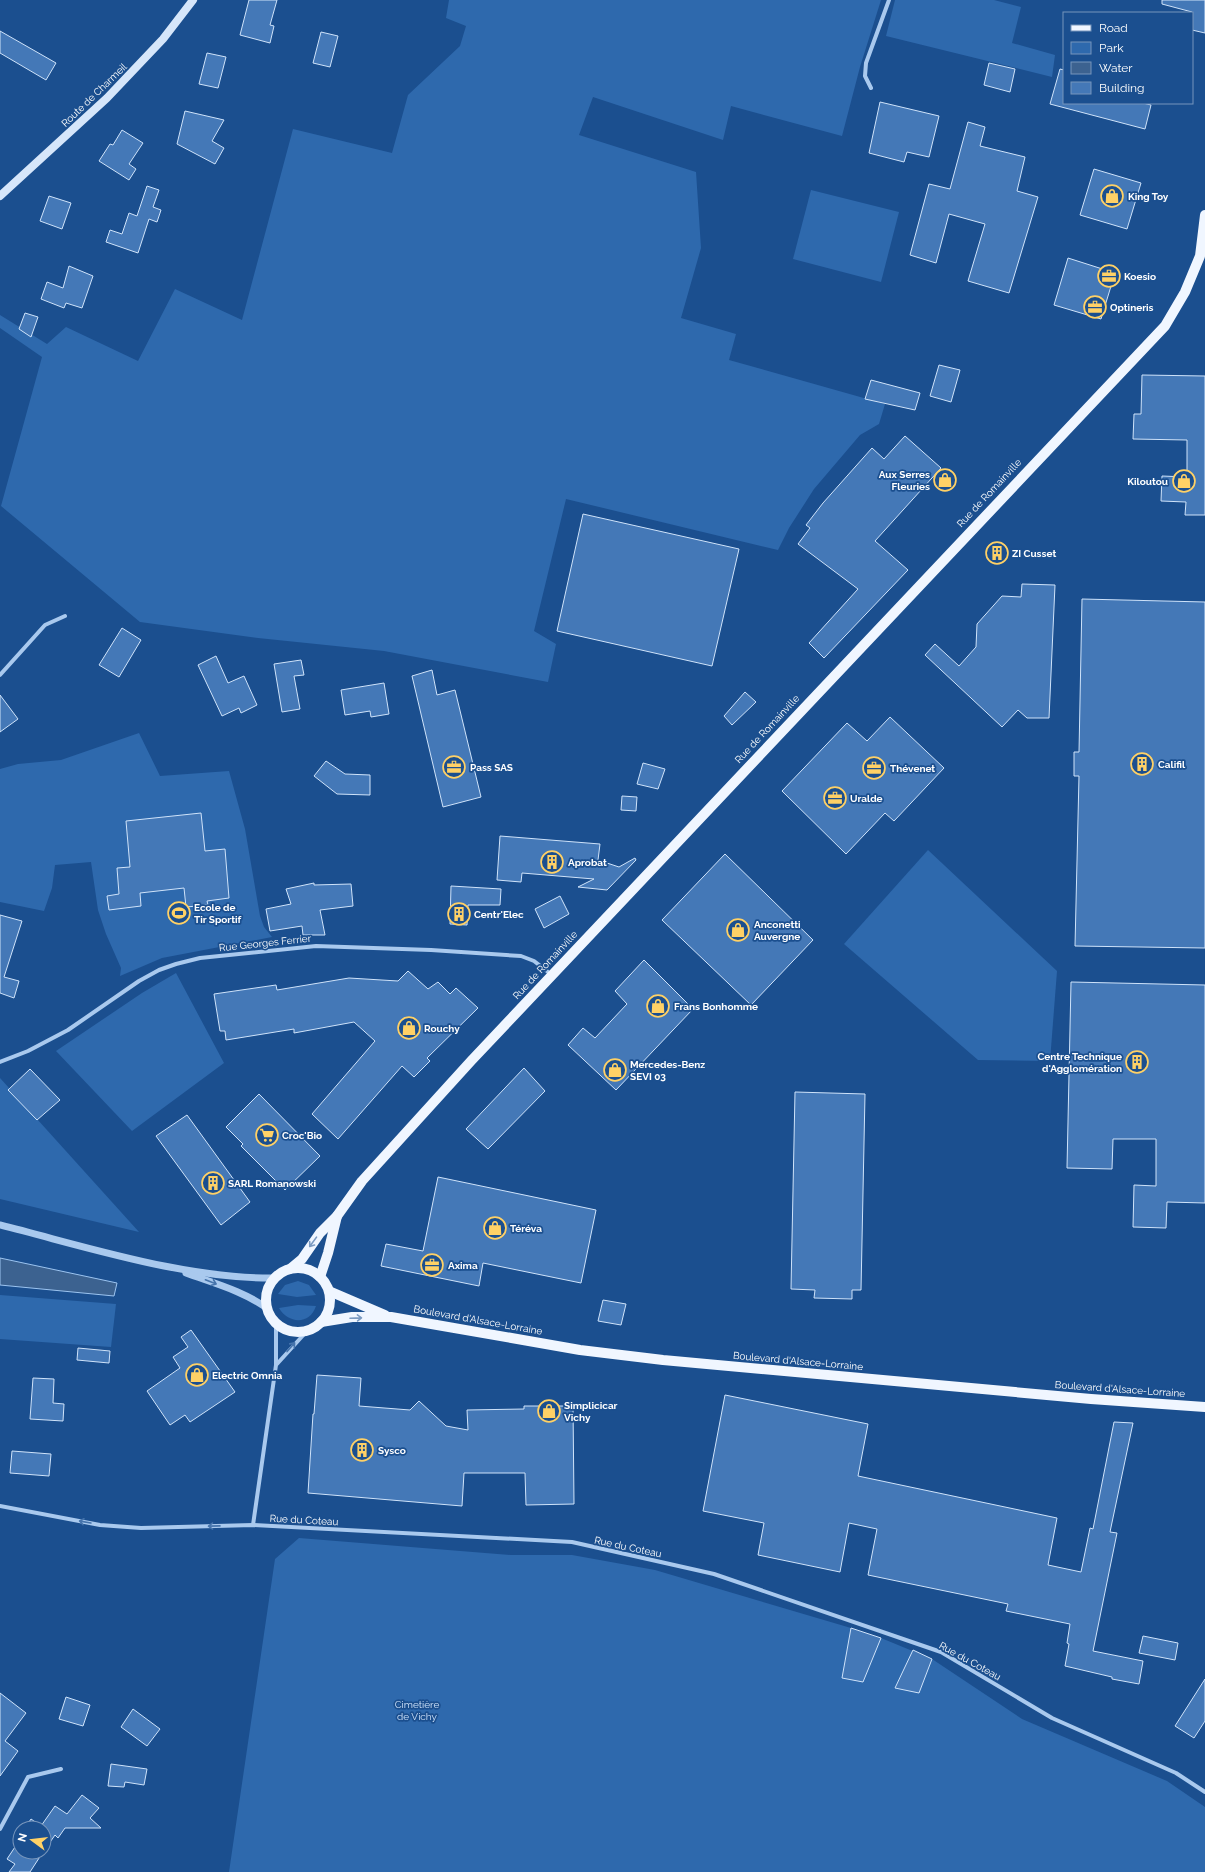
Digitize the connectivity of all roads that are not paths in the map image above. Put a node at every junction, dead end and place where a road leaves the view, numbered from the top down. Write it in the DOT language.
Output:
graph roads {
  1 [pos="193,0"];
  2 [pos="889,0"];
  3 [pos="871,88"];
  4 [pos="0,196"];
  5 [pos="1205,215"];
  6 [pos="1203,257"];
  7 [pos="65,616"];
  8 [pos="0,674"];
  9 [pos="552,975"];
  10 [pos="0,1062"];
  11 [pos="337,1216"];
  12 [pos="0,1225"];
  13 [pos="174,1268"];
  14 [pos="290,1269"];
  15 [pos="320,1277"];
  16 [pos="275,1278"];
  17 [pos="329,1291"];
  18 [pos="268,1309"];
  19 [pos="391,1317"];
  20 [pos="321,1322"];
  21 [pos="276,1323"];
  22 [pos="307,1331"];
  23 [pos="276,1365"];
  24 [pos="1205,1408"];
  25 [pos="0,1506"];
  26 [pos="253,1525"];
  27 [pos="61,1769"];
  28 [pos="1205,1792"];
  29 [pos="0,1829"];
  1 -- 4 [label="main road, Route de Charmeil"];
  2 -- 3 [label="street"];
  5 -- 6 [label="main road, Rue de Romainville"];
  6 -- 9 [label="main road, Rue de Romainville"];
  7 -- 8 [label="street"];
  9 -- 10 [label="street, Rue Georges Ferrier"];
  9 -- 11 [label="main road, Rue de Romainville"];
  11 -- 14 [label="main road, Rue de Romainville, one-way"];
  11 -- 15 [label="main road, Rue de Romainville"];
  12 -- 13 [label="street"];
  13 -- 16 [label="street"];
  13 -- 18 [label="street, one-way"];
  14 -- 15 [label="main road"];
  14 -- 16 [label="main road"];
  15 -- 17 [label="main road"];
  16 -- 18 [label="main road"];
  17 -- 19 [label="main road, Boulevard d'Alsace-Lorraine"];
  17 -- 20 [label="main road"];
  18 -- 21 [label="main road"];
  20 -- 19 [label="main road, Boulevard d'Alsace-Lorraine, one-way"];
  19 -- 24 [label="main road, Boulevard d'Alsace-Lorraine"];
  20 -- 22 [label="main road"];
  21 -- 22 [label="main road"];
  21 -- 23 [label="street"];
  23 -- 22 [label="street, one-way"];
  23 -- 26 [label="street"];
  26 -- 25 [label="street, Rue du Coteau, one-way"];
  26 -- 28 [label="street, Rue du Coteau"];
  27 -- 29 [label="street"];
}
